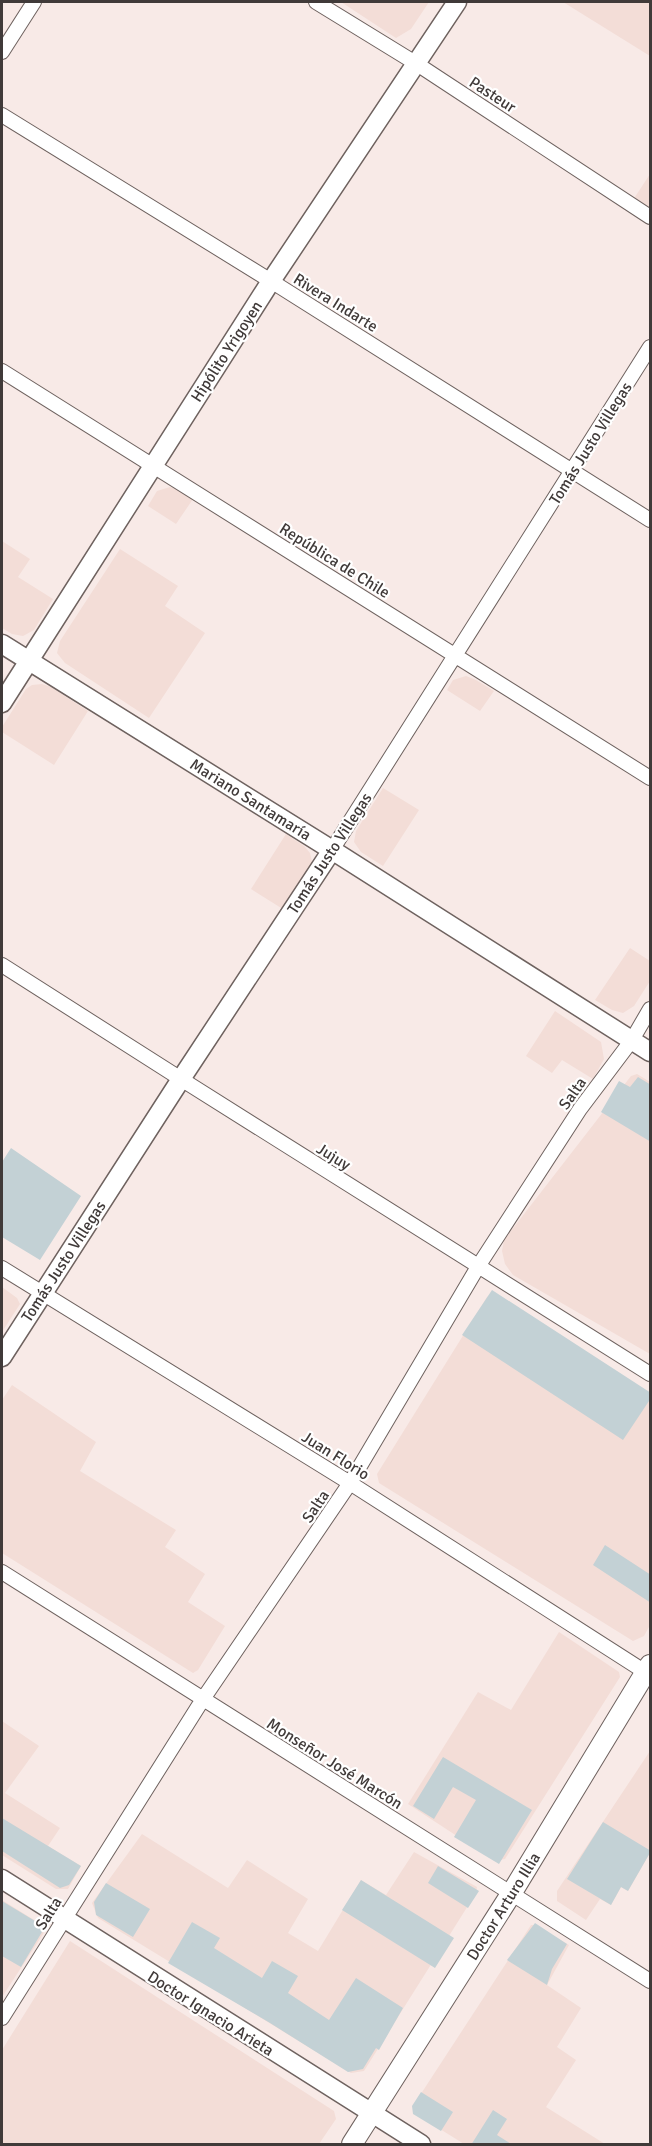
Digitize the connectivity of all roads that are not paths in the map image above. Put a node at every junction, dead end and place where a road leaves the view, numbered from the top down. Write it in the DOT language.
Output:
graph roads {
  1 [pos="34,2"];
  2 [pos="316,2"];
  3 [pos="457,2"];
  4 [pos="2,52"];
  5 [pos="417,64"];
  6 [pos="2,115"];
  7 [pos="651,217"];
  8 [pos="271,281"];
  9 [pos="651,347"];
  10 [pos="2,371"];
  11 [pos="153,465"];
  12 [pos="573,471"];
  13 [pos="651,520"];
  14 [pos="2,644"];
  15 [pos="454,654"];
  16 [pos="28,661"];
  17 [pos="2,704"];
  18 [pos="651,778"];
  19 [pos="332,849"];
  20 [pos="2,964"];
  21 [pos="651,1010"];
  22 [pos="632,1040"];
  23 [pos="651,1052"];
  24 [pos="181,1079"];
  25 [pos="479,1265"];
  26 [pos="2,1268"];
  27 [pos="43,1294"];
  28 [pos="2,1357"];
  29 [pos="651,1374"];
  30 [pos="350,1483"];
  31 [pos="2,1572"];
  32 [pos="649,1671"];
  33 [pos="203,1699"];
  34 [pos="2,1879"];
  35 [pos="511,1894"];
  36 [pos="63,1920"];
  37 [pos="651,1981"];
  38 [pos="2,2018"];
  39 [pos="372,2113"];
  40 [pos="352,2145"];
  41 [pos="421,2145"];
  1 -- 4 [label="street"];
  2 -- 5 [label="street, Pasteur"];
  3 -- 5 [label="street, Hipólito Yrigoyen"];
  5 -- 7 [label="street, Pasteur"];
  5 -- 8 [label="street, Hipólito Yrigoyen"];
  6 -- 8 [label="street, Rivera Indarte"];
  8 -- 11 [label="street, Hipólito Yrigoyen"];
  8 -- 12 [label="street, Rivera Indarte"];
  9 -- 12 [label="street, Tomás Justo Villegas"];
  10 -- 11 [label="street, República de Chile"];
  11 -- 15 [label="street, República de Chile"];
  11 -- 16 [label="street, Hipólito Yrigoyen"];
  12 -- 13 [label="street, Rivera Indarte"];
  12 -- 15 [label="street, Tomás Justo Villegas"];
  14 -- 16 [label="street, Mariano Santamaría"];
  15 -- 18 [label="street, República de Chile"];
  15 -- 19 [label="street, Tomás Justo Villegas"];
  16 -- 17 [label="street, Hipólito Yrigoyen"];
  16 -- 19 [label="street, Mariano Santamaría"];
  19 -- 22 [label="street, Mariano Santamaría"];
  19 -- 24 [label="street, Tomás Justo Villegas"];
  20 -- 24 [label="street, Jujuy"];
  21 -- 22 [label="street, Salta"];
  22 -- 23 [label="street, Mariano Santamaría"];
  22 -- 25 [label="street, Salta"];
  24 -- 25 [label="street, Jujuy"];
  24 -- 27 [label="street, Tomás Justo Villegas"];
  25 -- 29 [label="street, Jujuy"];
  25 -- 30 [label="street, Salta"];
  26 -- 27 [label="street, Juan Florio"];
  27 -- 28 [label="street, Tomás Justo Villegas"];
  27 -- 30 [label="street, Juan Florio"];
  30 -- 32 [label="street, Juan Florio"];
  30 -- 33 [label="street, Salta"];
  31 -- 33 [label="street, Monseñor José Marcón"];
  32 -- 35 [label="main road, Doctor Arturo Illia"];
  33 -- 35 [label="street, Monseñor José Marcón"];
  33 -- 36 [label="street, Salta"];
  34 -- 36 [label="street, Doctor Ignacio Arieta"];
  35 -- 37 [label="street, Monseñor José Marcón"];
  35 -- 39 [label="main road, Doctor Arturo Illia"];
  36 -- 38 [label="street, Salta"];
  36 -- 39 [label="street, Doctor Ignacio Arieta"];
  39 -- 40 [label="main road, Doctor Arturo Illia"];
  39 -- 41 [label="street, Doctor Ignacio Arieta"];
}
